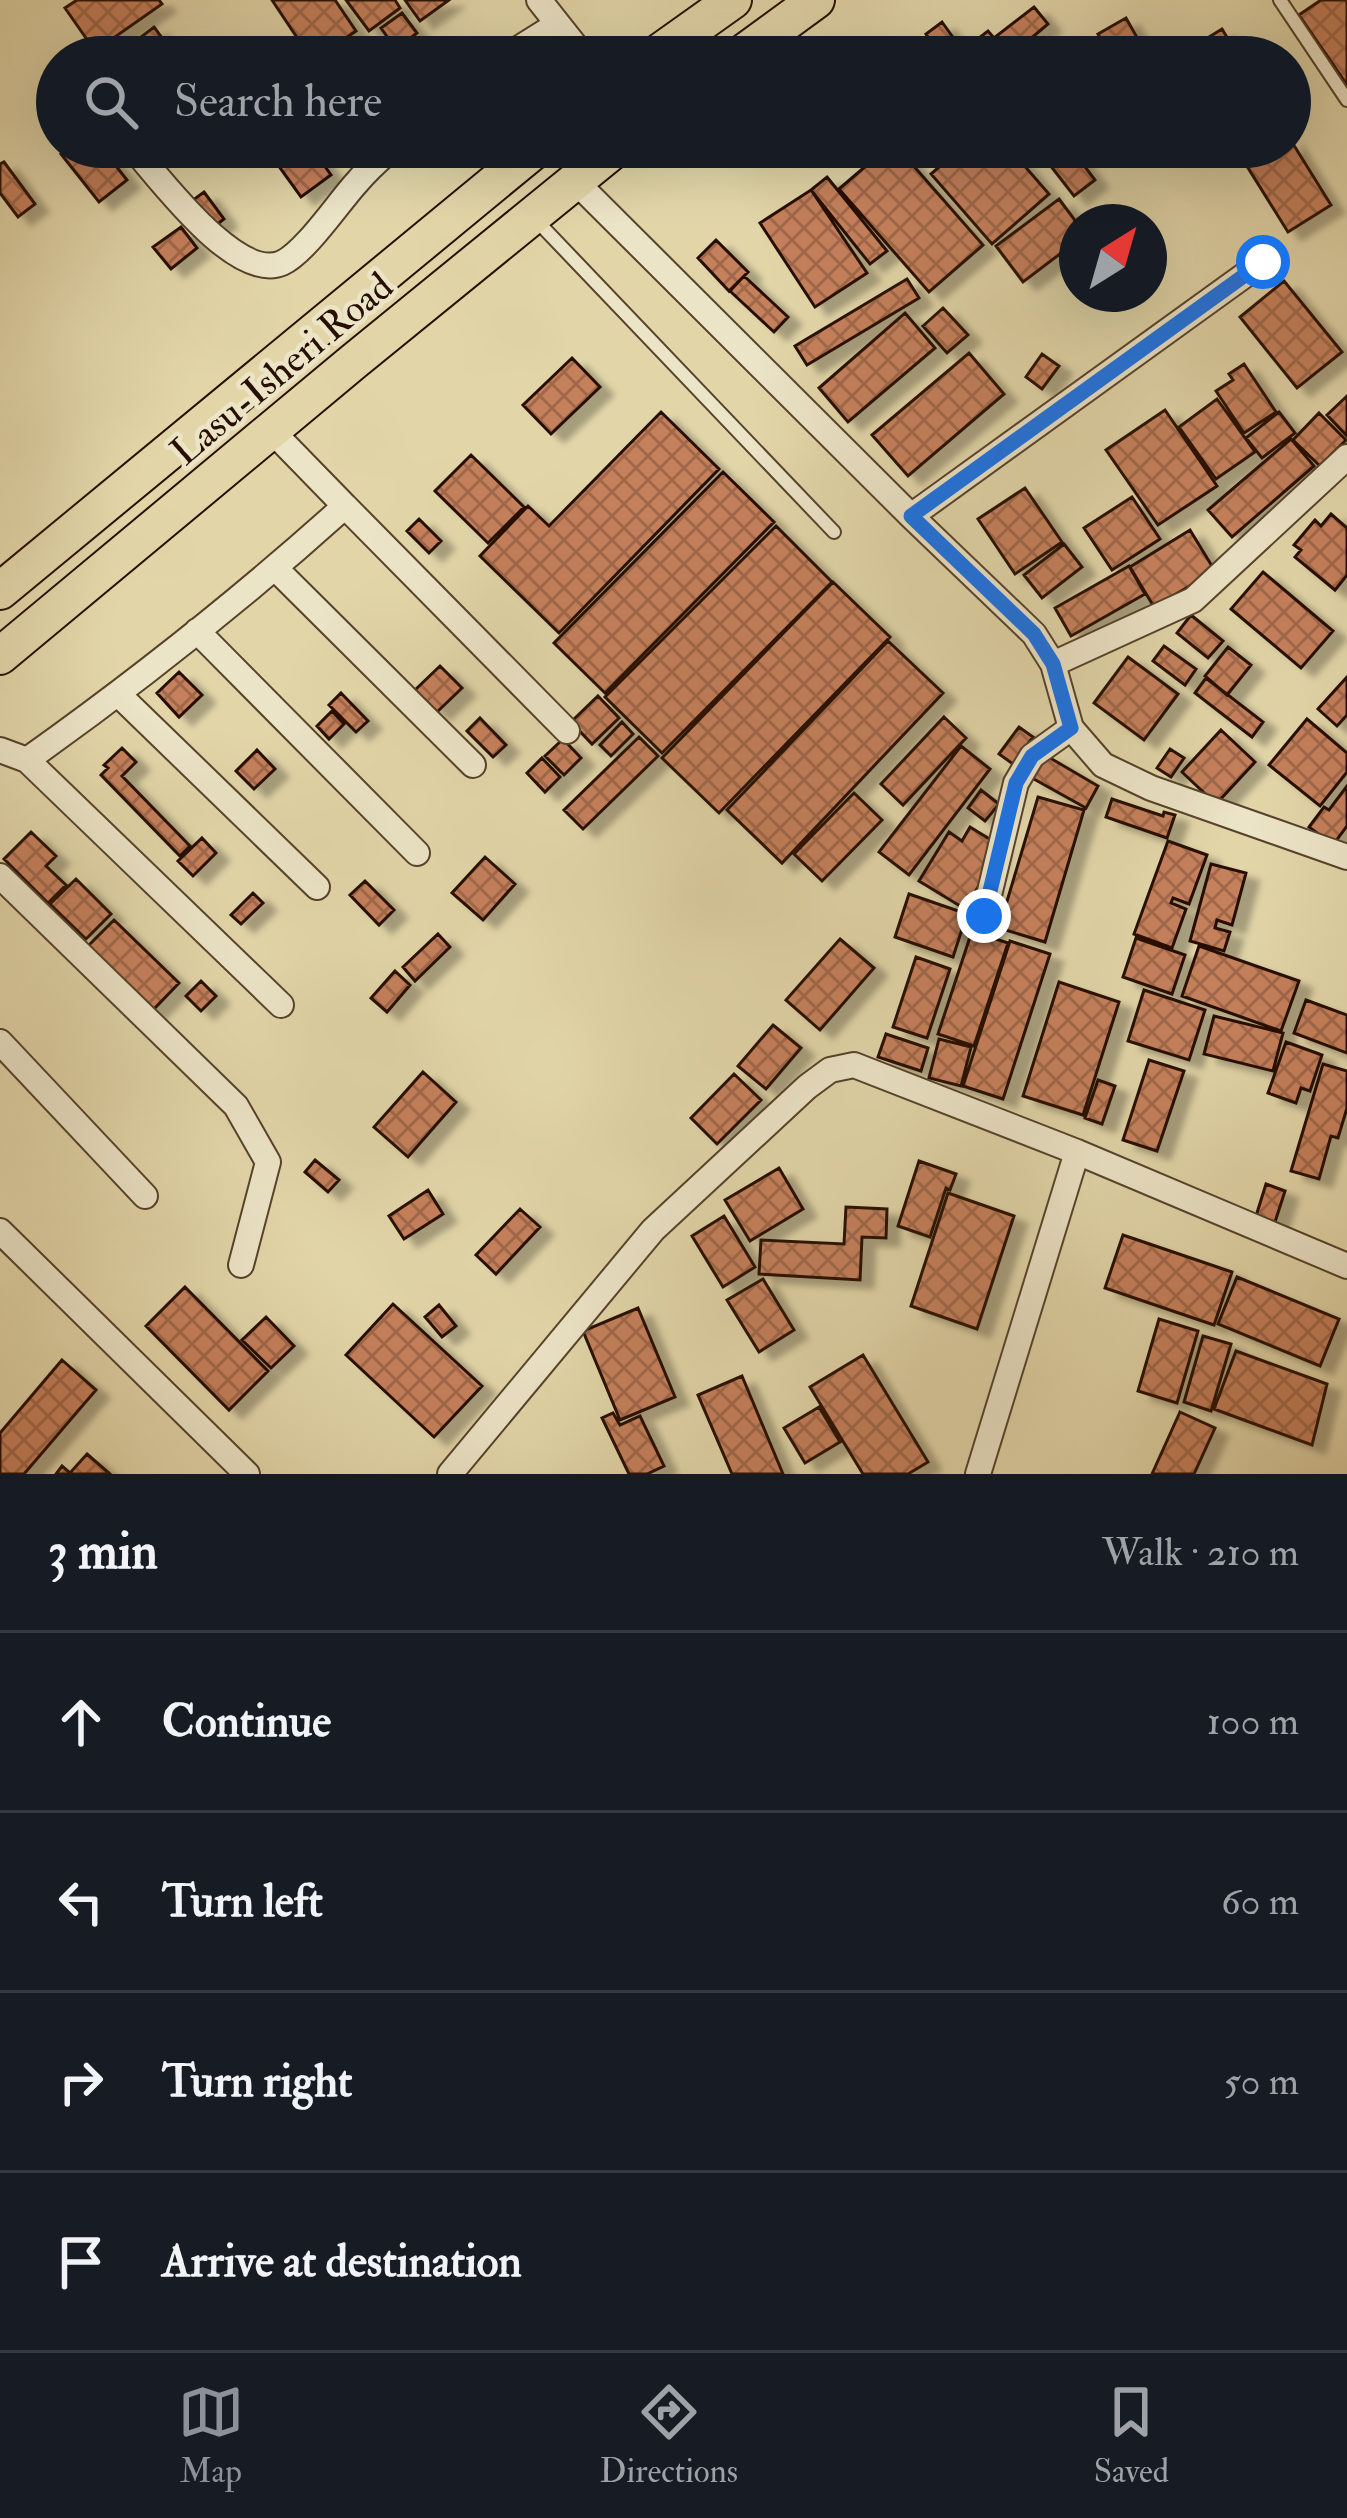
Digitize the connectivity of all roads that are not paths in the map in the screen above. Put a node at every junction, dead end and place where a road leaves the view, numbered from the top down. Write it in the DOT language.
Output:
graph roads {
  1 [pos="539,0"];
  2 [pos="733,0"];
  3 [pos="816,0"];
  4 [pos="1280,0"];
  5 [pos="558,24"];
  6 [pos="539,36"];
  7 [pos="567,36"];
  8 [pos="682,36"];
  9 [pos="767,36"];
  10 [pos="1304,36"];
  11 [pos="1311,46"];
  12 [pos="1347,100"];
  13 [pos="151,168"];
  14 [pos="371,168"];
  15 [pos="513,168"];
  16 [pos="591,168"];
  17 [pos="575,181"];
  18 [pos="532,216"];
  19 [pos="1263,262"];
  20 [pos="271,430"];
  21 [pos="1347,457"];
  22 [pos="345,506"];
  23 [pos="911,516"];
  24 [pos="834,532"];
  25 [pos="276,569"];
  26 [pos="0,591"];
  27 [pos="197,631"];
  28 [pos="0,656"];
  29 [pos="1053,664"];
  30 [pos="119,694"];
  31 [pos="1071,728"];
  32 [pos="567,731"];
  33 [pos="0,750"];
  34 [pos="27,760"];
  35 [pos="473,766"];
  36 [pos="417,853"];
  37 [pos="1347,857"];
  38 [pos="0,876"];
  39 [pos="317,887"];
  40 [pos="984,916"];
  41 [pos="280,1005"];
  42 [pos="0,1042"];
  43 [pos="1077,1152"];
  44 [pos="146,1196"];
  45 [pos="0,1231"];
  46 [pos="241,1264"];
  47 [pos="1347,1266"];
  48 [pos="247,1474"];
  49 [pos="450,1474"];
  50 [pos="978,1474"];
  1 -- 5 [label="street"];
  2 -- 8 [label="main road"];
  3 -- 9 [label="main road"];
  4 -- 10 [label="lane"];
  5 -- 6 [label="street"];
  5 -- 7 [label="street"];
  11 -- 12 [label="lane"];
  13 -- 14 [label="street"];
  15 -- 26 [label="main road, Lasu-Isheri Road"];
  16 -- 17 [label="main road, Lasu-Isheri Road"];
  17 -- 18 [label="main road, Lasu-Isheri Road"];
  17 -- 23 [label="street"];
  18 -- 20 [label="main road, Lasu-Isheri Road"];
  18 -- 24 [label="lane"];
  19 -- 23 [label="street"];
  20 -- 22 [label="street"];
  20 -- 28 [label="main road, Lasu-Isheri Road"];
  21 -- 29 [label="street"];
  22 -- 25 [label="street"];
  22 -- 32 [label="street"];
  23 -- 29 [label="street"];
  25 -- 27 [label="street"];
  25 -- 35 [label="street"];
  27 -- 30 [label="street"];
  27 -- 36 [label="street"];
  29 -- 31 [label="street"];
  30 -- 34 [label="street"];
  30 -- 39 [label="street"];
  31 -- 37 [label="street"];
  31 -- 40 [label="street"];
  33 -- 34 [label="street"];
  34 -- 41 [label="street"];
  38 -- 46 [label="street"];
  42 -- 44 [label="street"];
  43 -- 47 [label="street"];
  43 -- 49 [label="street"];
  43 -- 50 [label="street"];
  45 -- 48 [label="street"];
}
